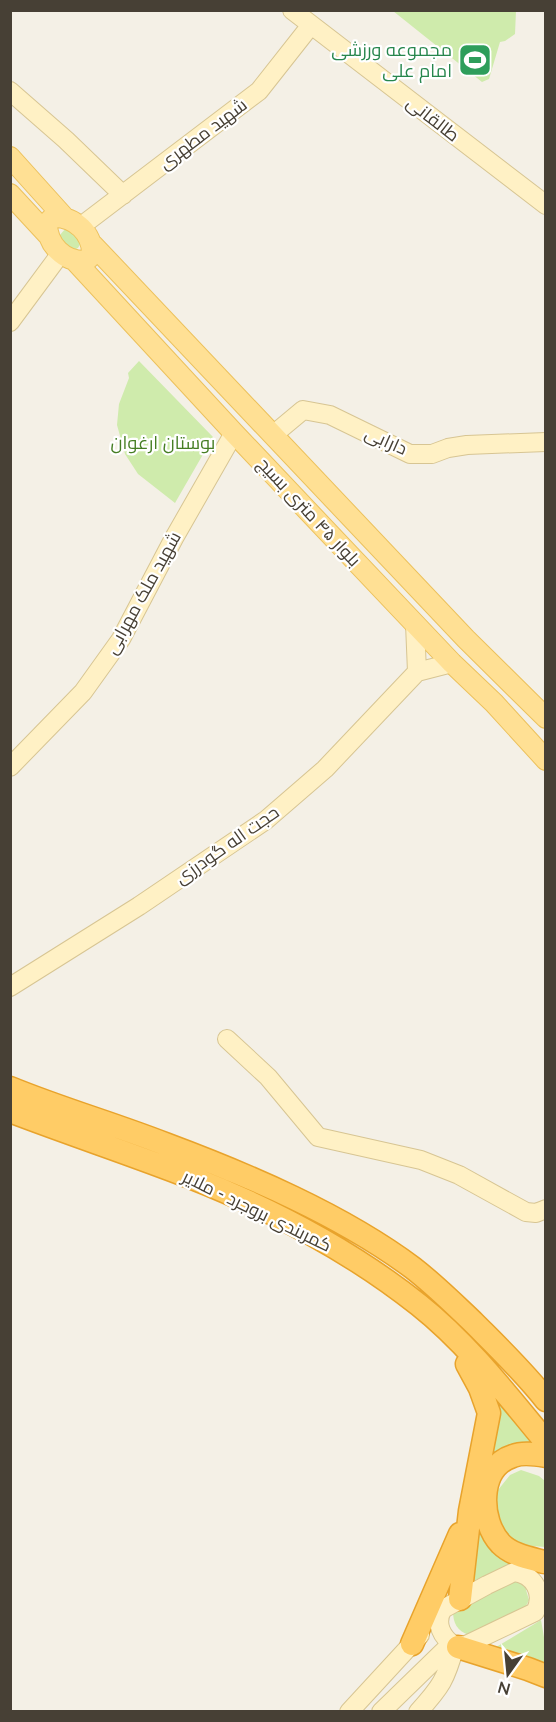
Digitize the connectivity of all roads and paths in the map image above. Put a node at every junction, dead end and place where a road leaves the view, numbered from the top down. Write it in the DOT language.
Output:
graph roads {
  1 [pos="292,10"];
  2 [pos="311,25"];
  3 [pos="10,91"];
  4 [pos="10,157"];
  5 [pos="10,194"];
  6 [pos="123,195"];
  7 [pos="546,205"];
  8 [pos="72,222"];
  9 [pos="47,234"];
  10 [pos="93,245"];
  11 [pos="68,257"];
  12 [pos="10,322"];
  13 [pos="234,433"];
  14 [pos="273,435"];
  15 [pos="545,445"];
  16 [pos="415,624"];
  17 [pos="452,663"];
  18 [pos="417,672"];
  19 [pos="546,718"];
  20 [pos="545,761"];
  21 [pos="10,767"];
  22 [pos="10,987"];
  23 [pos="227,1039"];
  24 [pos="10,1088"];
  25 [pos="10,1111"];
  26 [pos="546,1209"];
  27 [pos="453,1336"];
  28 [pos="545,1398"];
  29 [pos="546,1442"];
  30 [pos="546,1456"];
  31 [pos="470,1511"];
  32 [pos="545,1561"];
  33 [pos="514,1572"];
  34 [pos="460,1599"];
  35 [pos="540,1608"];
  36 [pos="440,1614"];
  37 [pos="412,1644"];
  38 [pos="454,1645"];
  39 [pos="546,1676"];
  40 [pos="349,1712"];
  41 [pos="381,1712"];
  42 [pos="418,1712"];
  1 -- 2 [label="street, طالقانی"];
  2 -- 6 [label="street, شهید مطهری"];
  2 -- 7 [label="street, طالقانی"];
  3 -- 6 [label="street"];
  4 -- 8 [label="main road"];
  5 -- 9 [label="main road"];
  6 -- 8 [label="street, شهید مطهری"];
  8 -- 9 [label="main road"];
  8 -- 10 [label="main road, بلوار ۴۵ متری بسیج"];
  9 -- 11 [label="main road, بلوار ۴۵ متری بسیج"];
  10 -- 11 [label="main road"];
  10 -- 14 [label="main road, بلوار ۴۵ متری بسیج"];
  11 -- 12 [label="street"];
  11 -- 13 [label="main road, بلوار ۴۵ متری بسیج"];
  13 -- 16 [label="main road, بلوار ۴۵ متری بسیج"];
  13 -- 21 [label="street, شهید ملک مهرابی"];
  14 -- 15 [label="street, دارابی"];
  14 -- 19 [label="main road, بلوار ۴۵ متری بسیج"];
  16 -- 17 [label="main road, بلوار ۴۵ متری بسیج"];
  16 -- 18 [label="street"];
  17 -- 18 [label="street"];
  17 -- 20 [label="main road, بلوار ۴۵ متری بسیج"];
  18 -- 22 [label="street, حجت اله گودرزی"];
  23 -- 26 [label="street"];
  24 -- 28 [label="highway, کمربندی بروجرد - ملایر"];
  25 -- 27 [label="highway, کمربندی بروجرد - ملایر"];
  27 -- 29 [label="highway, کمربندی بروجرد - ملایر"];
  27 -- 31 [label="highway"];
  30 -- 32 [label="highway"];
  31 -- 34 [label="highway"];
  31 -- 37 [label="highway"];
  32 -- 33 [label="street"];
  33 -- 34 [label="street"];
  33 -- 35 [label="street"];
  34 -- 36 [label="street"];
  35 -- 38 [label="street"];
  36 -- 37 [label="street"];
  36 -- 38 [label="street"];
  37 -- 40 [label="street"];
  38 -- 39 [label="highway"];
  38 -- 41 [label="street"];
  38 -- 42 [label="street"];
}
